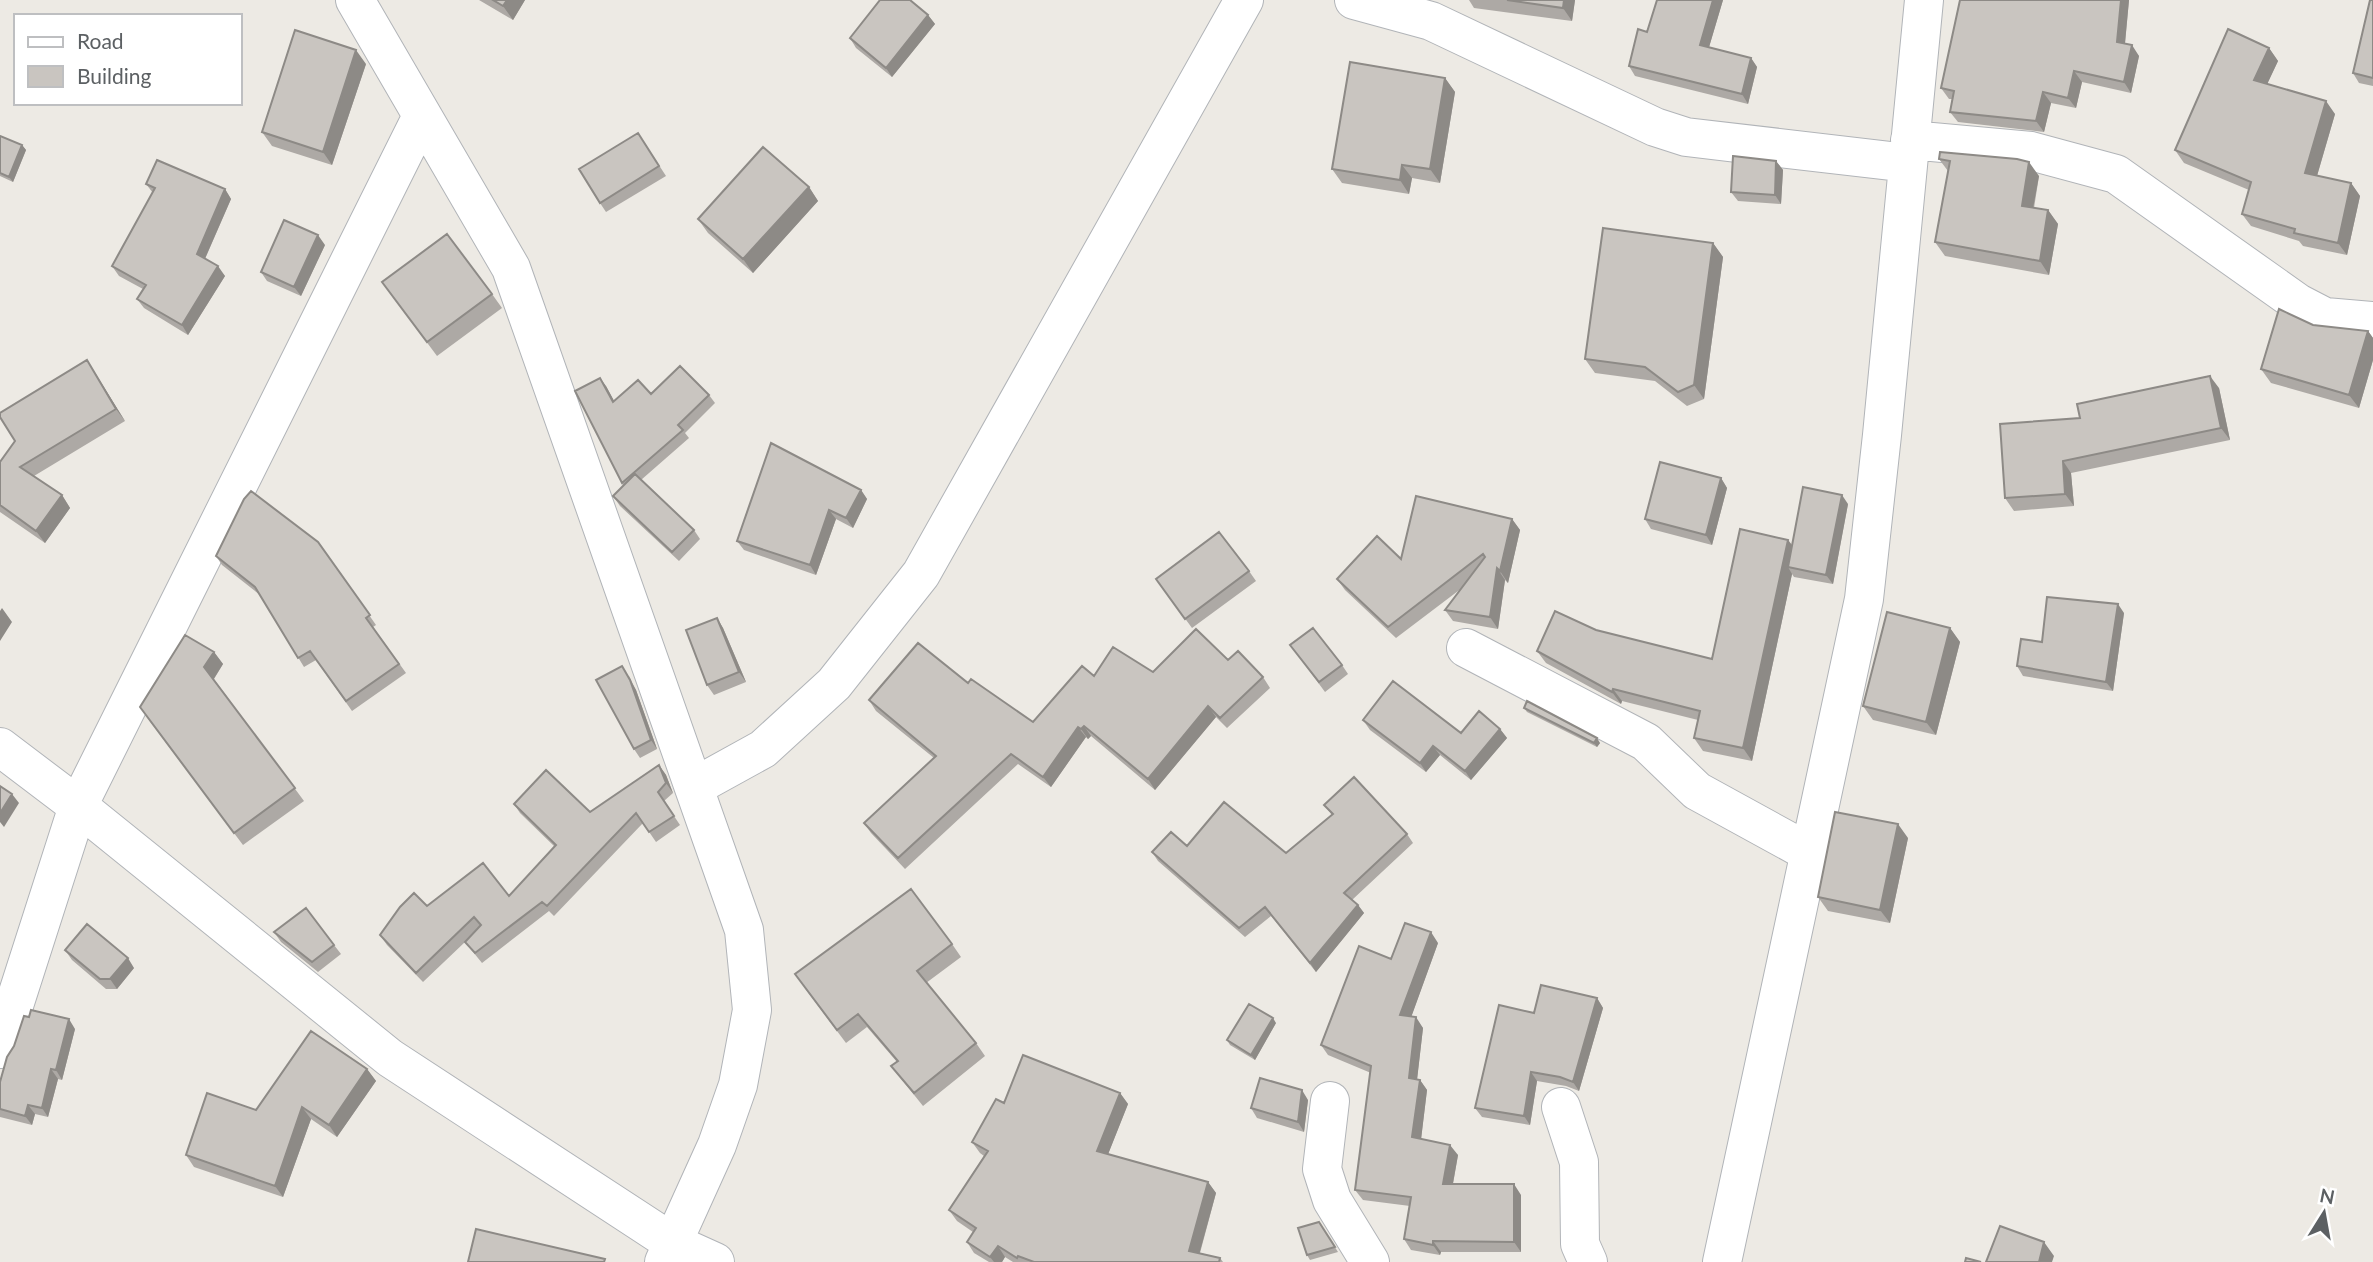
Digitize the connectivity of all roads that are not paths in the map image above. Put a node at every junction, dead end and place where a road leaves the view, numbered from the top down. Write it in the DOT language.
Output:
graph roads {
  1 [pos="355,0"];
  2 [pos="1244,0"];
  3 [pos="1354,0"];
  4 [pos="1924,0"];
  5 [pos="422,116"];
  6 [pos="1909,152"];
  7 [pos="2373,321"];
  8 [pos="1465,648"];
  9 [pos="0,747"];
  10 [pos="694,787"];
  11 [pos="78,806"];
  12 [pos="1810,853"];
  13 [pos="2,1034"];
  14 [pos="1330,1101"];
  15 [pos="1561,1107"];
  16 [pos="669,1252"];
  17 [pos="1577,1256"];
  18 [pos="715,1262"];
  19 [pos="1370,1262"];
  20 [pos="1722,1262"];
  1 -- 5 [label="street"];
  2 -- 10 [label="street"];
  3 -- 6 [label="street"];
  4 -- 6 [label="street"];
  5 -- 10 [label="street"];
  5 -- 11 [label="street"];
  6 -- 7 [label="street"];
  6 -- 12 [label="street"];
  8 -- 12 [label="street"];
  9 -- 11 [label="street"];
  10 -- 16 [label="street"];
  11 -- 13 [label="street"];
  11 -- 16 [label="street"];
  12 -- 20 [label="street"];
  14 -- 19 [label="street"];
  15 -- 17 [label="street"];
  16 -- 18 [label="street"];
}
